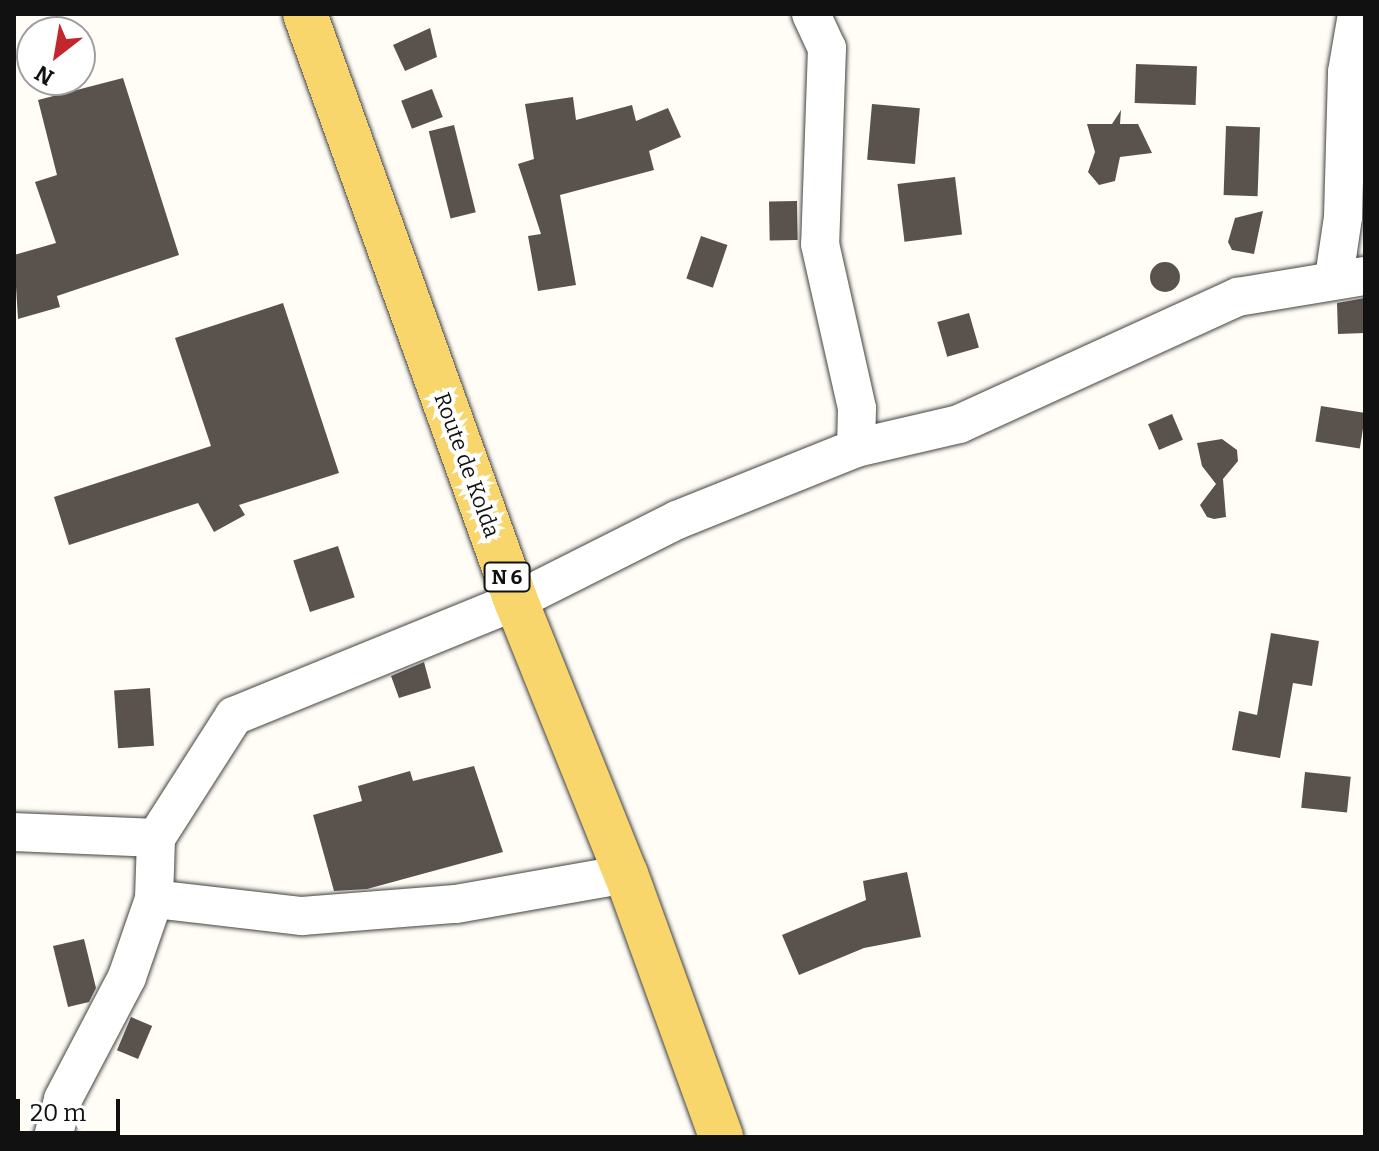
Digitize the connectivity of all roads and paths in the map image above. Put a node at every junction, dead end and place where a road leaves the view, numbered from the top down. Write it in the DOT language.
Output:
graph roads {
  1 [pos="305,14"];
  2 [pos="811,14"];
  3 [pos="1357,14"];
  4 [pos="1350,277"];
  5 [pos="856,448"];
  6 [pos="516,601"];
  7 [pos="14,832"];
  8 [pos="156,838"];
  9 [pos="626,874"];
  10 [pos="154,899"];
  11 [pos="53,1137"];
  12 [pos="721,1137"];
  1 -- 6 [label="main road, Route de Kolda / N 6"];
  2 -- 5 [label="street"];
  3 -- 4 [label="street"];
  4 -- 5 [label="street"];
  5 -- 6 [label="street"];
  6 -- 8 [label="street"];
  6 -- 9 [label="main road, Route de Kolda / N 6"];
  7 -- 8 [label="street"];
  8 -- 10 [label="street"];
  9 -- 10 [label="street"];
  9 -- 12 [label="main road, Route de Kolda / N 6"];
  10 -- 11 [label="street"];
}
